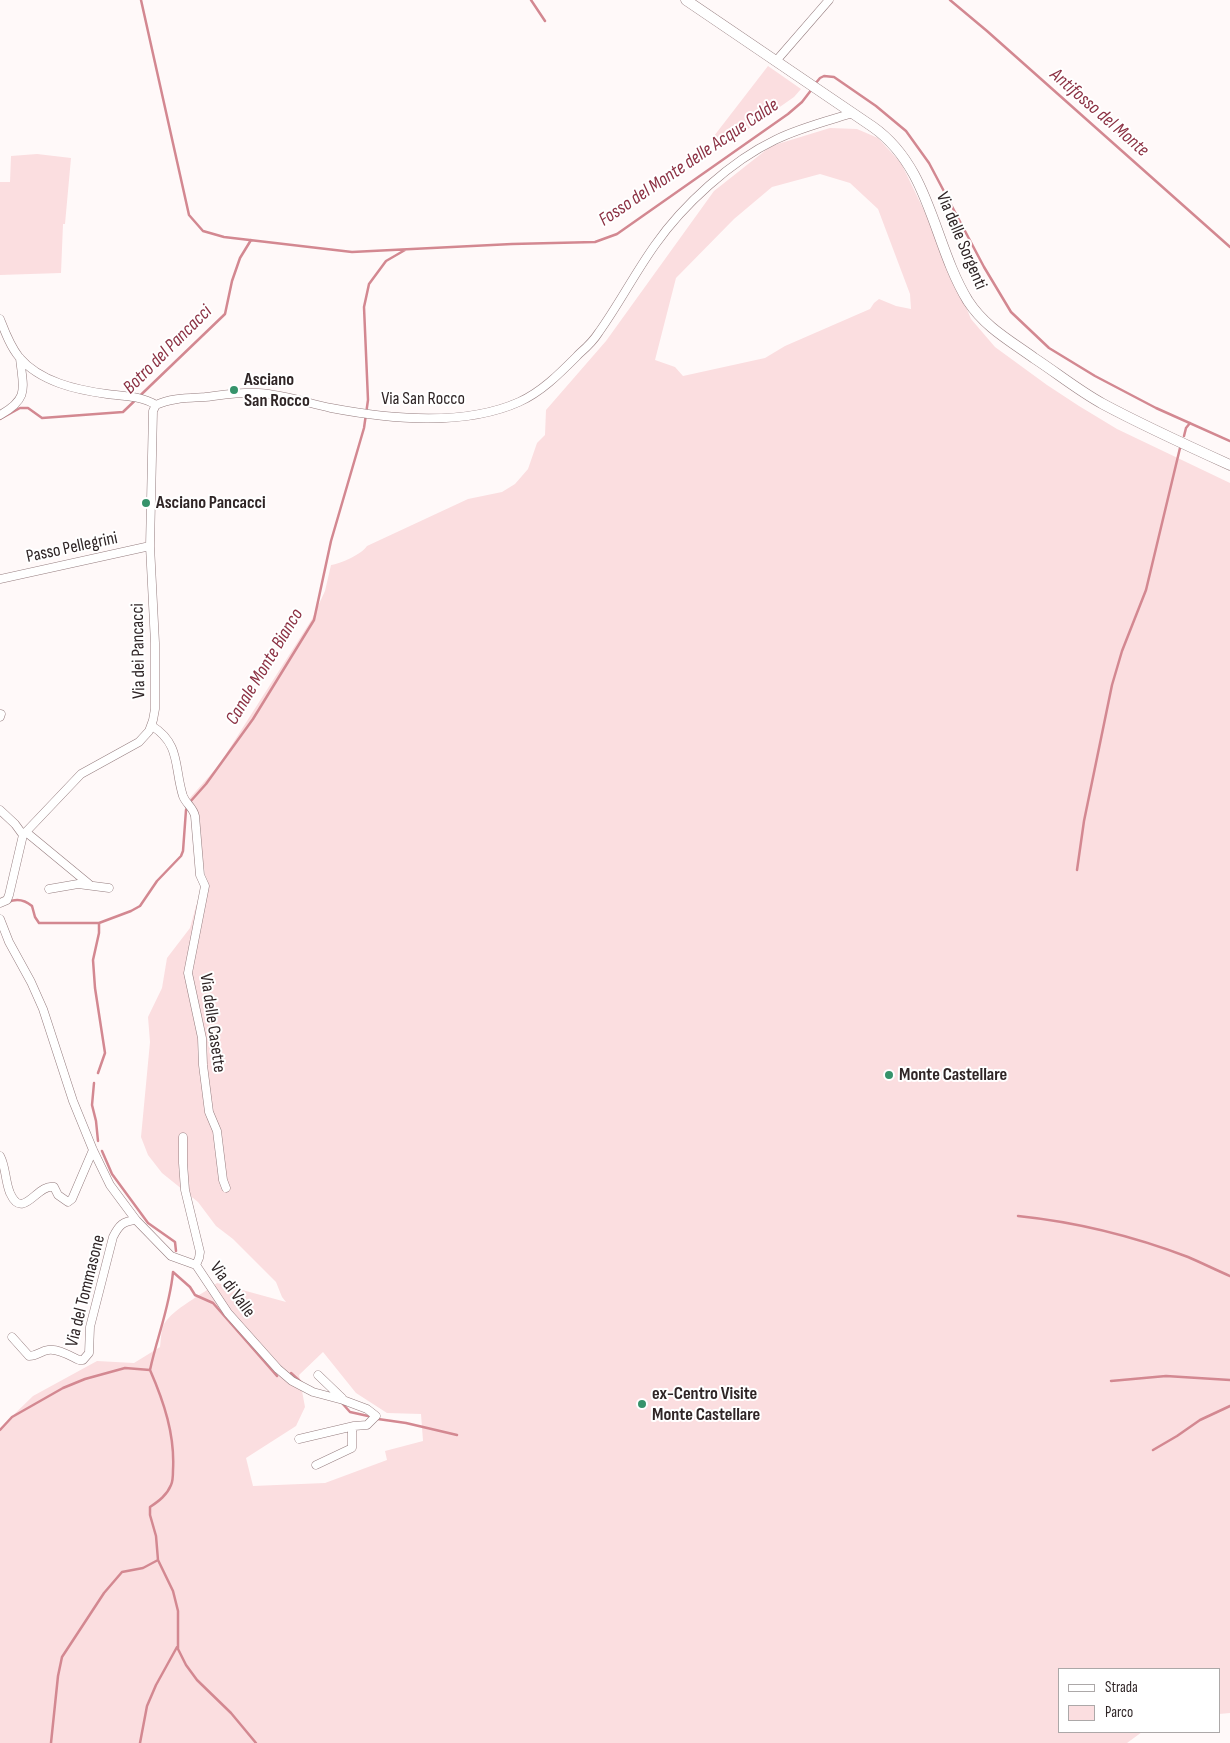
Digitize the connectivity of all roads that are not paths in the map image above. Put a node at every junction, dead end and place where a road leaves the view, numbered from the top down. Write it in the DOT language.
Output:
graph roads {
  1 [pos="686,0"];
  2 [pos="829,0"];
  3 [pos="776,61"];
  4 [pos="853,114"];
  5 [pos="0,319"];
  6 [pos="20,358"];
  7 [pos="156,405"];
  8 [pos="0,415"];
  9 [pos="1230,465"];
  10 [pos="150,546"];
  11 [pos="0,579"];
  12 [pos="152,726"];
  13 [pos="0,810"];
  14 [pos="25,834"];
  15 [pos="89,884"];
  16 [pos="109,888"];
  17 [pos="49,889"];
  18 [pos="0,904"];
  19 [pos="0,919"];
  20 [pos="183,1137"];
  21 [pos="93,1150"];
  22 [pos="0,1156"];
  23 [pos="226,1188"];
  24 [pos="136,1220"];
  25 [pos="196,1265"];
  26 [pos="12,1337"];
  27 [pos="318,1375"];
  28 [pos="343,1400"];
  29 [pos="354,1426"];
  30 [pos="299,1439"];
  31 [pos="316,1465"];
  1 -- 3 [label="main road, Via delle Sorgenti"];
  2 -- 3 [label="street"];
  3 -- 4 [label="main road, Via delle Sorgenti"];
  4 -- 7 [label="street, Via San Rocco"];
  4 -- 9 [label="main road, Via delle Sorgenti"];
  5 -- 6 [label="street"];
  6 -- 7 [label="street"];
  6 -- 8 [label="street"];
  7 -- 10 [label="street, Via dei Pancacci"];
  10 -- 11 [label="street, Passo Pellegrini"];
  10 -- 12 [label="street, Via dei Pancacci"];
  12 -- 14 [label="street"];
  12 -- 23 [label="street, Via delle Casette"];
  13 -- 14 [label="street"];
  14 -- 15 [label="street"];
  14 -- 18 [label="street"];
  15 -- 16 [label="street"];
  15 -- 17 [label="street"];
  19 -- 21 [label="street, Via di Valle"];
  20 -- 25 [label="street"];
  21 -- 22 [label="street"];
  21 -- 24 [label="street, Via di Valle"];
  24 -- 25 [label="street, Via di Valle"];
  24 -- 26 [label="street, Via del Tommasone"];
  25 -- 28 [label="street, Via di Valle"];
  27 -- 28 [label="street"];
  28 -- 29 [label="street, Via di Valle"];
  29 -- 30 [label="street"];
  29 -- 31 [label="street"];
}
